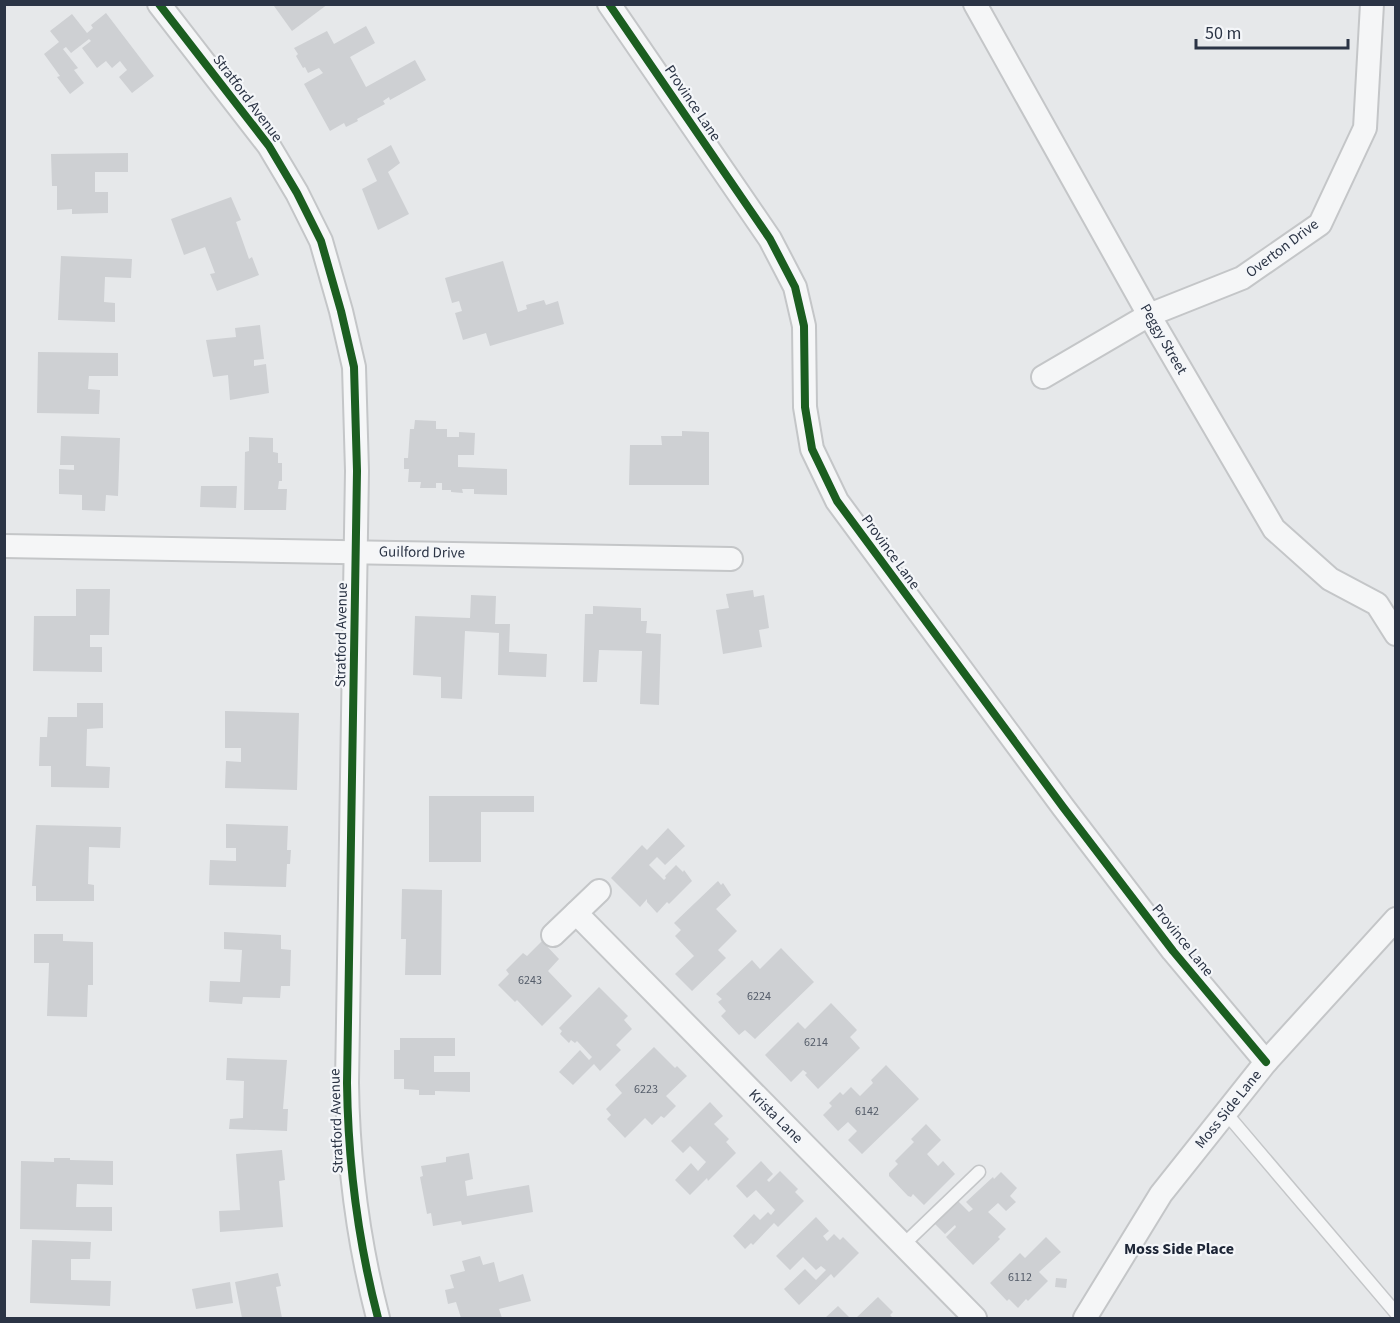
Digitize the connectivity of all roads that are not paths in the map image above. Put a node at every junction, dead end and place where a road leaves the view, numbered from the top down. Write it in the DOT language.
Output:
graph roads {
  1 [pos="159,4"];
  2 [pos="609,4"];
  3 [pos="975,4"];
  4 [pos="1372,4"];
  5 [pos="1149,315"];
  6 [pos="1043,377"];
  7 [pos="4,546"];
  8 [pos="356,551"];
  9 [pos="731,559"];
  10 [pos="1395,634"];
  11 [pos="599,891"];
  12 [pos="576,913"];
  13 [pos="1395,919"];
  14 [pos="553,935"];
  15 [pos="1266,1062"];
  16 [pos="1225,1112"];
  17 [pos="979,1172"];
  18 [pos="903,1245"];
  19 [pos="1395,1313"];
  20 [pos="378,1318"];
  21 [pos="975,1318"];
  22 [pos="1085,1318"];
  1 -- 8 [label="street, Stratford Avenue"];
  2 -- 15 [label="street, Province Lane"];
  3 -- 5 [label="street, Peggy Street"];
  4 -- 5 [label="street, Overton Drive"];
  5 -- 6 [label="street, Overton Drive"];
  5 -- 10 [label="street, Peggy Street"];
  7 -- 8 [label="street, Guilford Drive"];
  8 -- 9 [label="street, Guilford Drive"];
  8 -- 20 [label="street, Stratford Avenue"];
  11 -- 12 [label="street"];
  12 -- 14 [label="street"];
  12 -- 18 [label="street, Krista Lane"];
  13 -- 15 [label="street, Moss Side Lane"];
  15 -- 16 [label="street, Moss Side Lane"];
  16 -- 19 [label="lane"];
  16 -- 22 [label="street, Moss Side Lane"];
  17 -- 18 [label="lane"];
  18 -- 21 [label="street, Krista Lane"];
}
